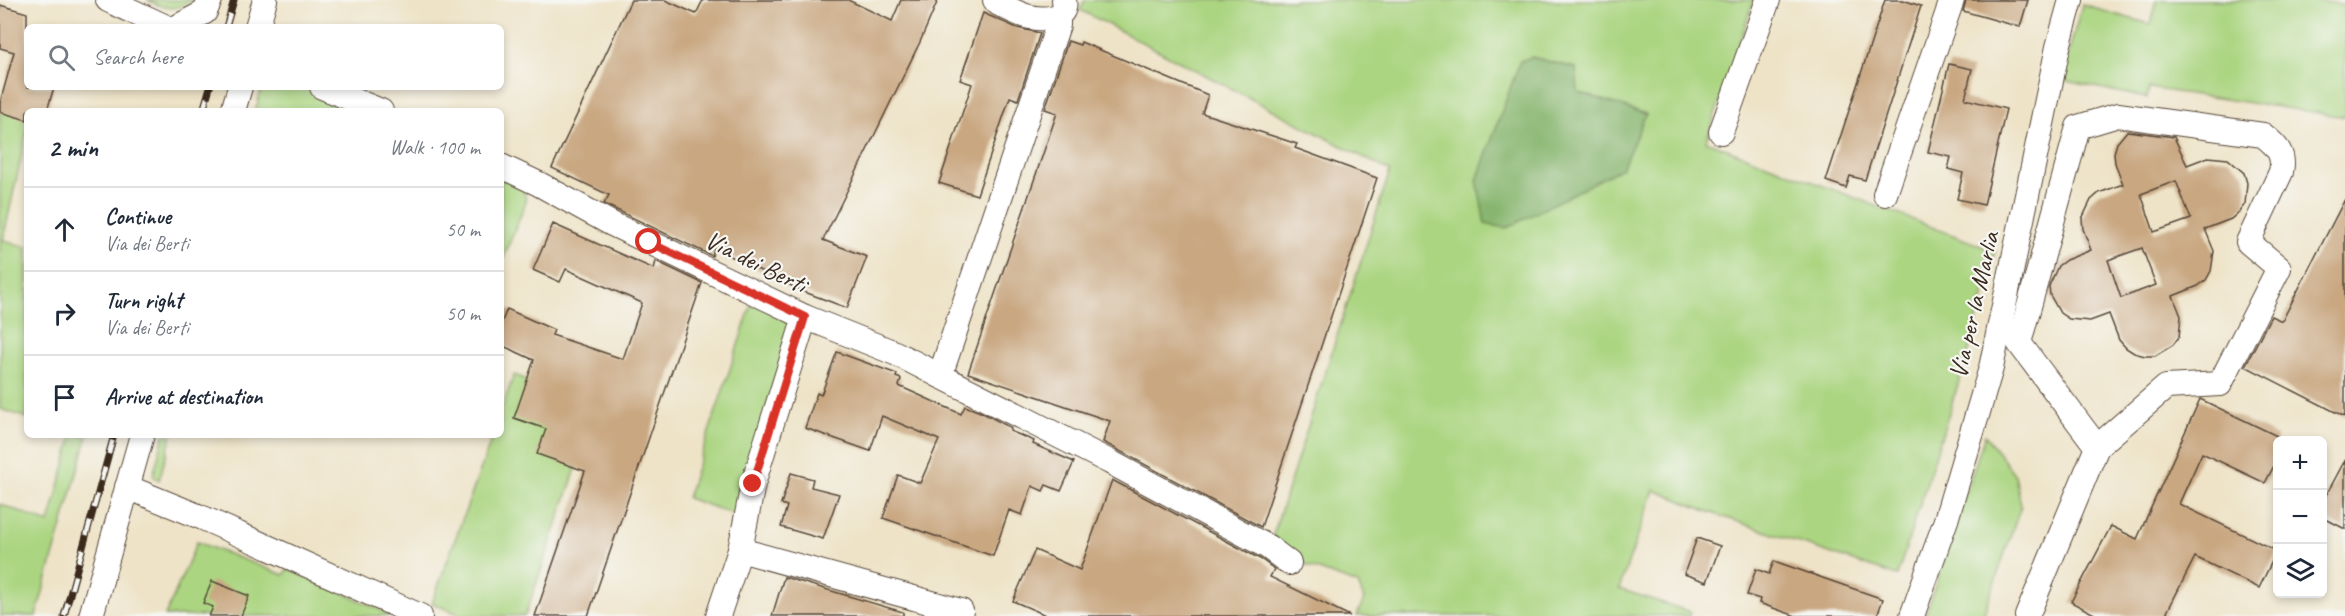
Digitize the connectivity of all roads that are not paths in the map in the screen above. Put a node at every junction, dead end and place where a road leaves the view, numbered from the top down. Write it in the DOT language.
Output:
graph roads {
  1 [pos="108,0"];
  2 [pos="210,0"];
  3 [pos="265,0"];
  4 [pos="995,0"];
  5 [pos="1768,0"];
  6 [pos="1952,0"];
  7 [pos="2071,0"];
  8 [pos="1061,8"];
  9 [pos="160,24"];
  10 [pos="183,24"];
  11 [pos="258,24"];
  12 [pos="239,90"];
  13 [pos="329,90"];
  14 [pos="234,108"];
  15 [pos="374,108"];
  16 [pos="1721,132"];
  17 [pos="504,168"];
  18 [pos="1885,194"];
  19 [pos="805,317"];
  20 [pos="940,376"];
  21 [pos="141,438"];
  22 [pos="2097,447"];
  23 [pos="127,487"];
  24 [pos="740,550"];
  25 [pos="1289,562"];
  26 [pos="726,614"];
  27 [pos="91,616"];
  28 [pos="420,616"];
  29 [pos="960,616"];
  30 [pos="1912,616"];
  31 [pos="2027,616"];
  1 -- 9 [label="street"];
  2 -- 10 [label="street"];
  3 -- 11 [label="street"];
  4 -- 8 [label="street"];
  5 -- 16 [label="street"];
  6 -- 18 [label="street"];
  7 -- 30 [label="street, Via per la Marlia"];
  8 -- 20 [label="street"];
  12 -- 14 [label="street"];
  13 -- 15 [label="street"];
  17 -- 19 [label="street, Via dei Berti"];
  19 -- 20 [label="street"];
  19 -- 24 [label="street, Via dei Berti"];
  20 -- 25 [label="street"];
  21 -- 23 [label="street"];
  22 -- 22 [label="street"];
  22 -- 31 [label="street"];
  23 -- 27 [label="street"];
  23 -- 28 [label="street"];
  24 -- 26 [label="street, Via dei Berti"];
  24 -- 29 [label="street"];
}
